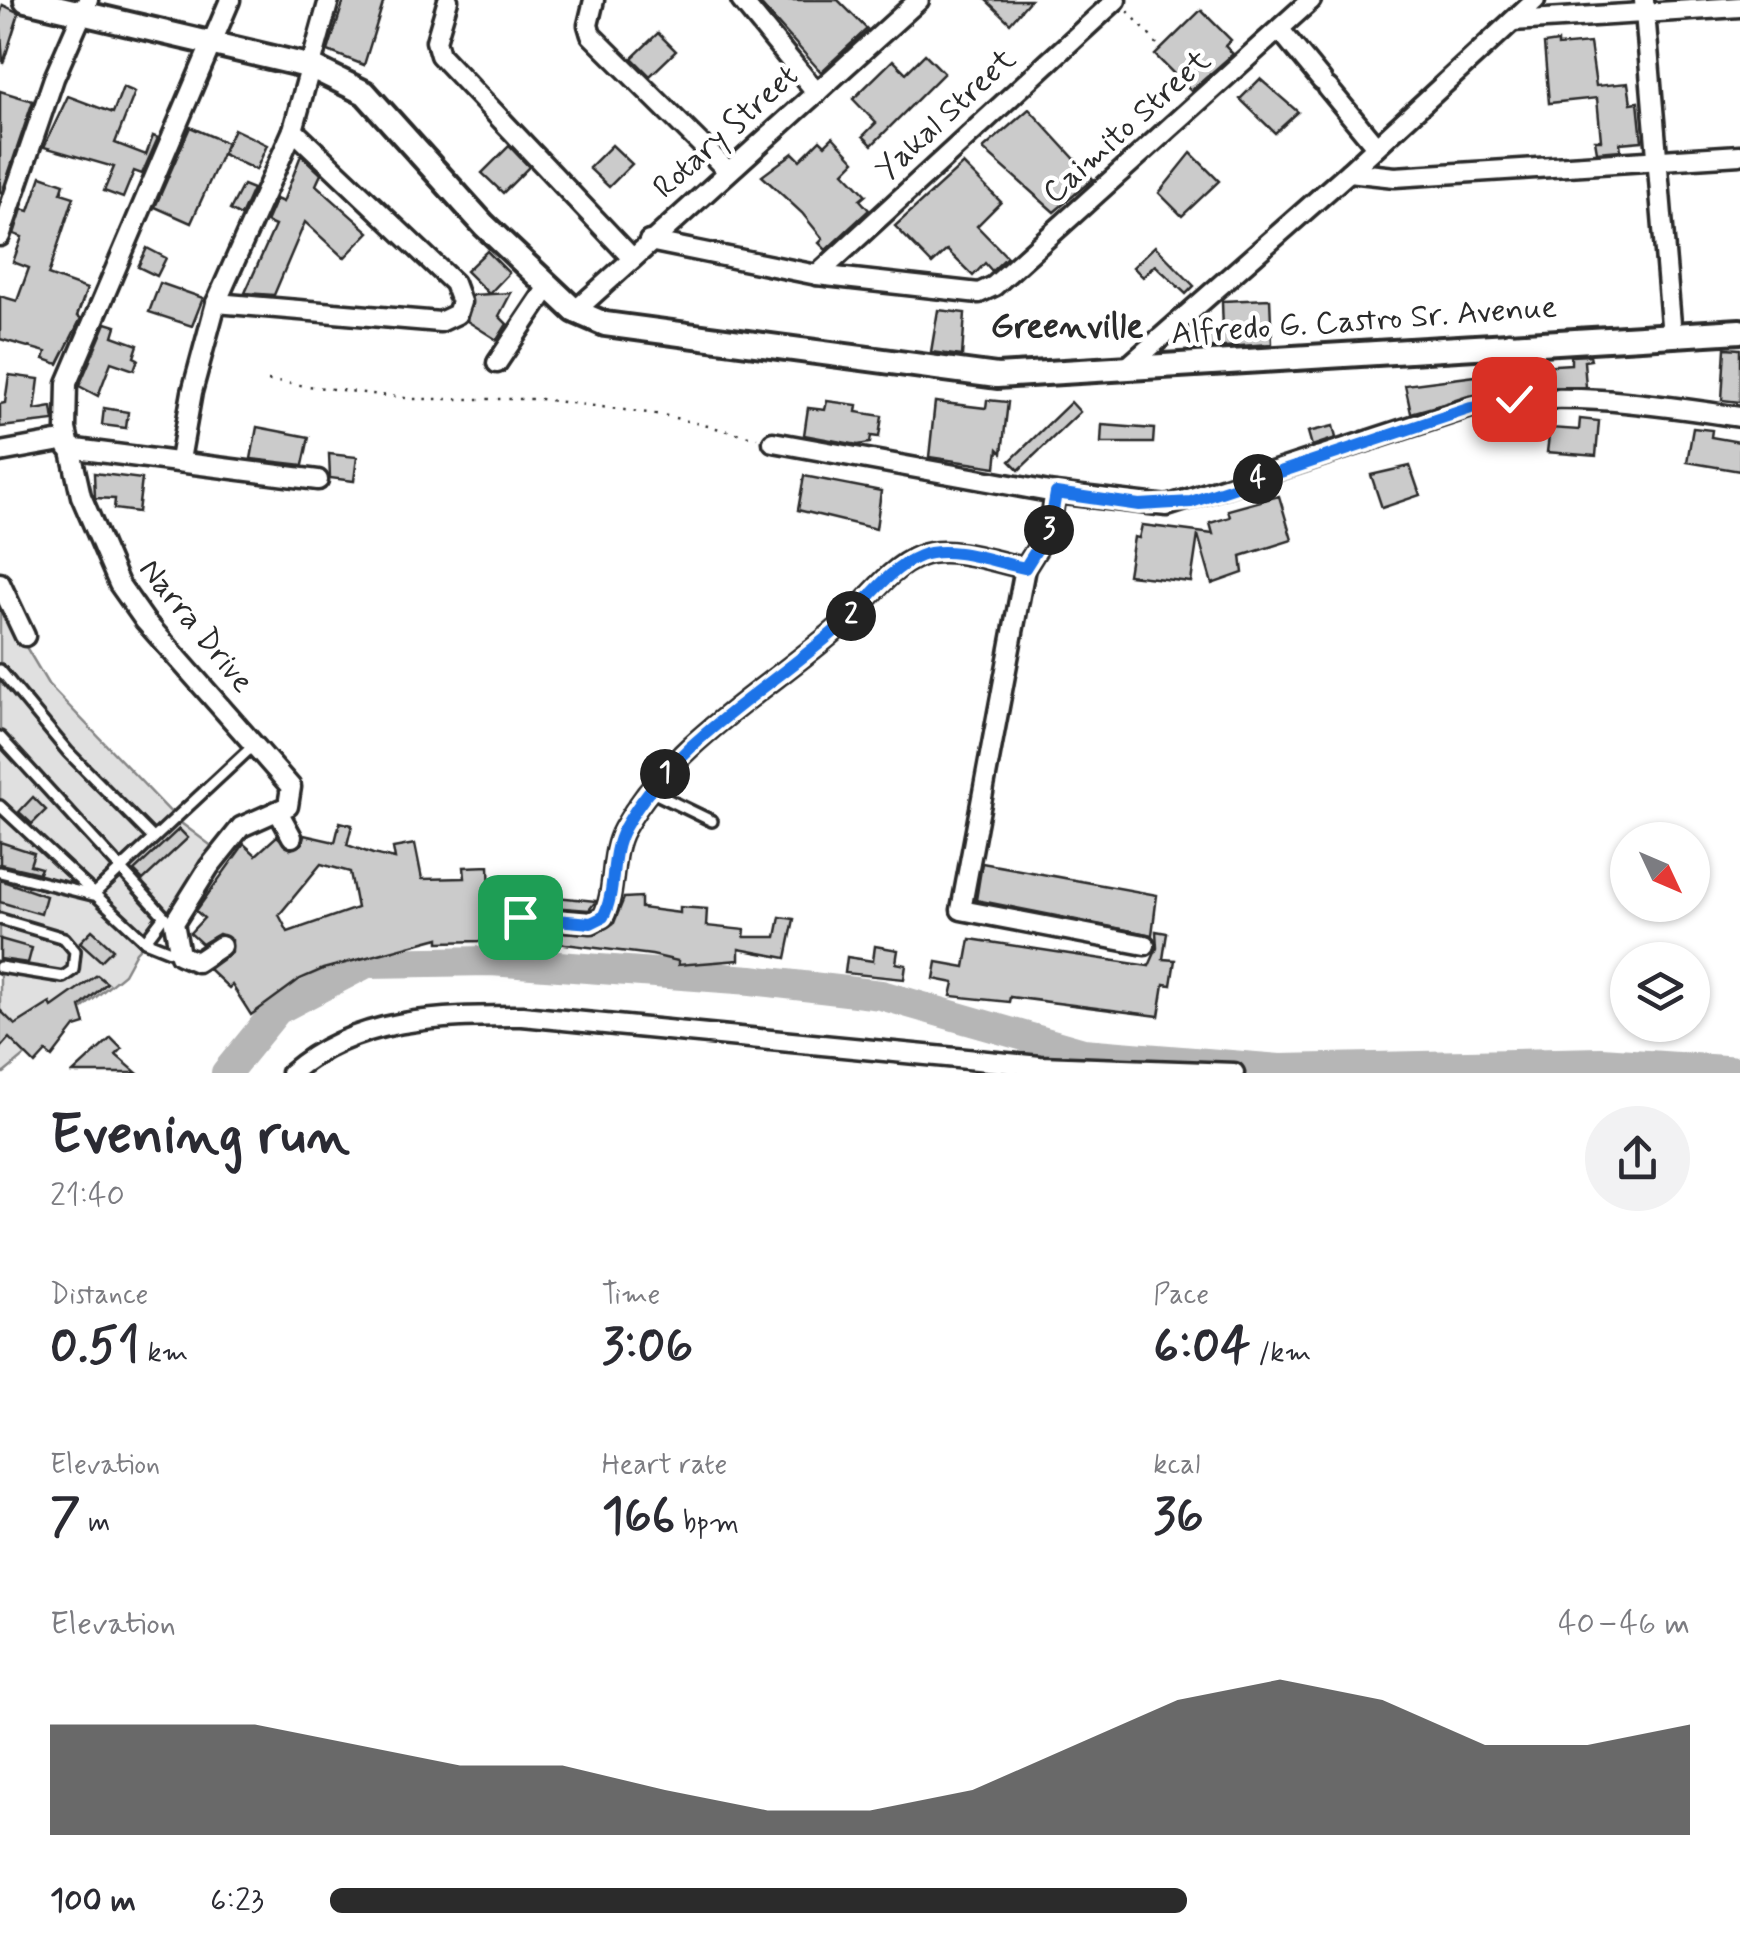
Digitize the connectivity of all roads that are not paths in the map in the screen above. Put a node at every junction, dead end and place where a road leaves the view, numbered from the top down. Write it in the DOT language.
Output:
graph roads {
  1 [pos="26,0"];
  2 [pos="230,0"];
  3 [pos="329,0"];
  4 [pos="448,0"];
  5 [pos="594,0"];
  6 [pos="741,0"];
  7 [pos="919,0"];
  8 [pos="1310,0"];
  9 [pos="1534,0"];
  10 [pos="1113,1"];
  11 [pos="86,5"];
  12 [pos="1645,7"];
  13 [pos="1740,7"];
  14 [pos="1513,21"];
  15 [pos="1280,30"];
  16 [pos="215,43"];
  17 [pos="312,66"];
  18 [pos="817,93"];
  19 [pos="293,130"];
  20 [pos="1375,146"];
  21 [pos="1740,155"];
  22 [pos="1660,161"];
  23 [pos="727,170"];
  24 [pos="1350,172"];
  25 [pos="0,236"];
  26 [pos="649,242"];
  27 [pos="631,257"];
  28 [pos="817,274"];
  29 [pos="548,287"];
  30 [pos="216,303"];
  31 [pos="575,311"];
  32 [pos="1740,331"];
  33 [pos="1672,336"];
  34 [pos="1509,342"];
  35 [pos="498,364"];
  36 [pos="1123,370"];
  37 [pos="1514,399"];
  38 [pos="1740,417"];
  39 [pos="773,442"];
  40 [pos="68,444"];
  41 [pos="0,452"];
  42 [pos="180,460"];
  43 [pos="318,480"];
  44 [pos="1056,493"];
  45 [pos="1025,568"];
  46 [pos="0,583"];
  47 [pos="25,636"];
  48 [pos="0,670"];
  49 [pos="0,737"];
  50 [pos="254,745"];
  51 [pos="650,791"];
  52 [pos="0,806"];
  53 [pos="279,813"];
  54 [pos="712,821"];
  55 [pos="292,837"];
  56 [pos="153,838"];
  57 [pos="120,870"];
  58 [pos="0,872"];
  59 [pos="93,895"];
  60 [pos="0,920"];
  61 [pos="508,927"];
  62 [pos="144,941"];
  63 [pos="1145,945"];
  64 [pos="221,946"];
  65 [pos="180,955"];
  66 [pos="0,967"];
  67 [pos="291,1073"];
  68 [pos="1234,1073"];
  1 -- 11 [label="street, Alfredo G. Castro Sr. Avenue"];
  2 -- 16 [label="street, Narra Drive"];
  3 -- 17 [label="street"];
  4 -- 27 [label="street"];
  5 -- 23 [label="street"];
  6 -- 18 [label="street"];
  7 -- 18 [label="street, Rotary Street"];
  8 -- 15 [label="street, Caimito Street"];
  9 -- 14 [label="street"];
  10 -- 28 [label="street, Yakal Street"];
  11 -- 16 [label="street, Alfredo G. Castro Sr. Avenue"];
  11 -- 25 [label="street"];
  12 -- 13 [label="street"];
  12 -- 14 [label="street"];
  12 -- 22 [label="street"];
  14 -- 20 [label="street"];
  15 -- 20 [label="street"];
  15 -- 28 [label="street, Caimito Street"];
  16 -- 17 [label="street, Alfredo G. Castro Sr. Avenue"];
  16 -- 40 [label="street, Narra Drive"];
  17 -- 19 [label="street"];
  17 -- 29 [label="street, Alfredo G. Castro Sr. Avenue"];
  18 -- 23 [label="street, Rotary Street"];
  19 -- 30 [label="street"];
  19 -- 30 [label="street"];
  20 -- 24 [label="street"];
  21 -- 22 [label="street"];
  22 -- 24 [label="street"];
  22 -- 33 [label="street"];
  23 -- 26 [label="street, Rotary Street"];
  24 -- 36 [label="street"];
  26 -- 27 [label="street, Rotary Street"];
  26 -- 28 [label="street"];
  27 -- 31 [label="street, Rotary Street"];
  29 -- 31 [label="street, Alfredo G. Castro Sr. Avenue"];
  29 -- 35 [label="street"];
  30 -- 42 [label="street"];
  31 -- 36 [label="street, Alfredo G. Castro Sr. Avenue"];
  32 -- 33 [label="street, Alfredo G. Castro Sr. Avenue"];
  33 -- 34 [label="street, Alfredo G. Castro Sr. Avenue"];
  34 -- 36 [label="street, Alfredo G. Castro Sr. Avenue"];
  34 -- 37 [label="street"];
  37 -- 38 [label="street"];
  37 -- 44 [label="street"];
  39 -- 44 [label="street"];
  40 -- 41 [label="street"];
  40 -- 42 [label="street"];
  40 -- 50 [label="street, Narra Drive"];
  42 -- 43 [label="street"];
  44 -- 45 [label="street"];
  45 -- 51 [label="street"];
  45 -- 63 [label="street"];
  46 -- 47 [label="street"];
  48 -- 56 [label="lane"];
  49 -- 57 [label="lane"];
  50 -- 53 [label="street, Narra Drive"];
  50 -- 56 [label="lane"];
  51 -- 54 [label="lane"];
  51 -- 61 [label="street"];
  52 -- 59 [label="lane"];
  53 -- 55 [label="street"];
  53 -- 65 [label="street"];
  56 -- 57 [label="lane"];
  57 -- 59 [label="lane"];
  57 -- 62 [label="lane"];
  58 -- 59 [label="lane"];
  59 -- 62 [label="lane"];
  60 -- 66 [label="lane"];
  62 -- 65 [label="lane"];
  64 -- 65 [label="street"];
  67 -- 68 [label="street"];
}
